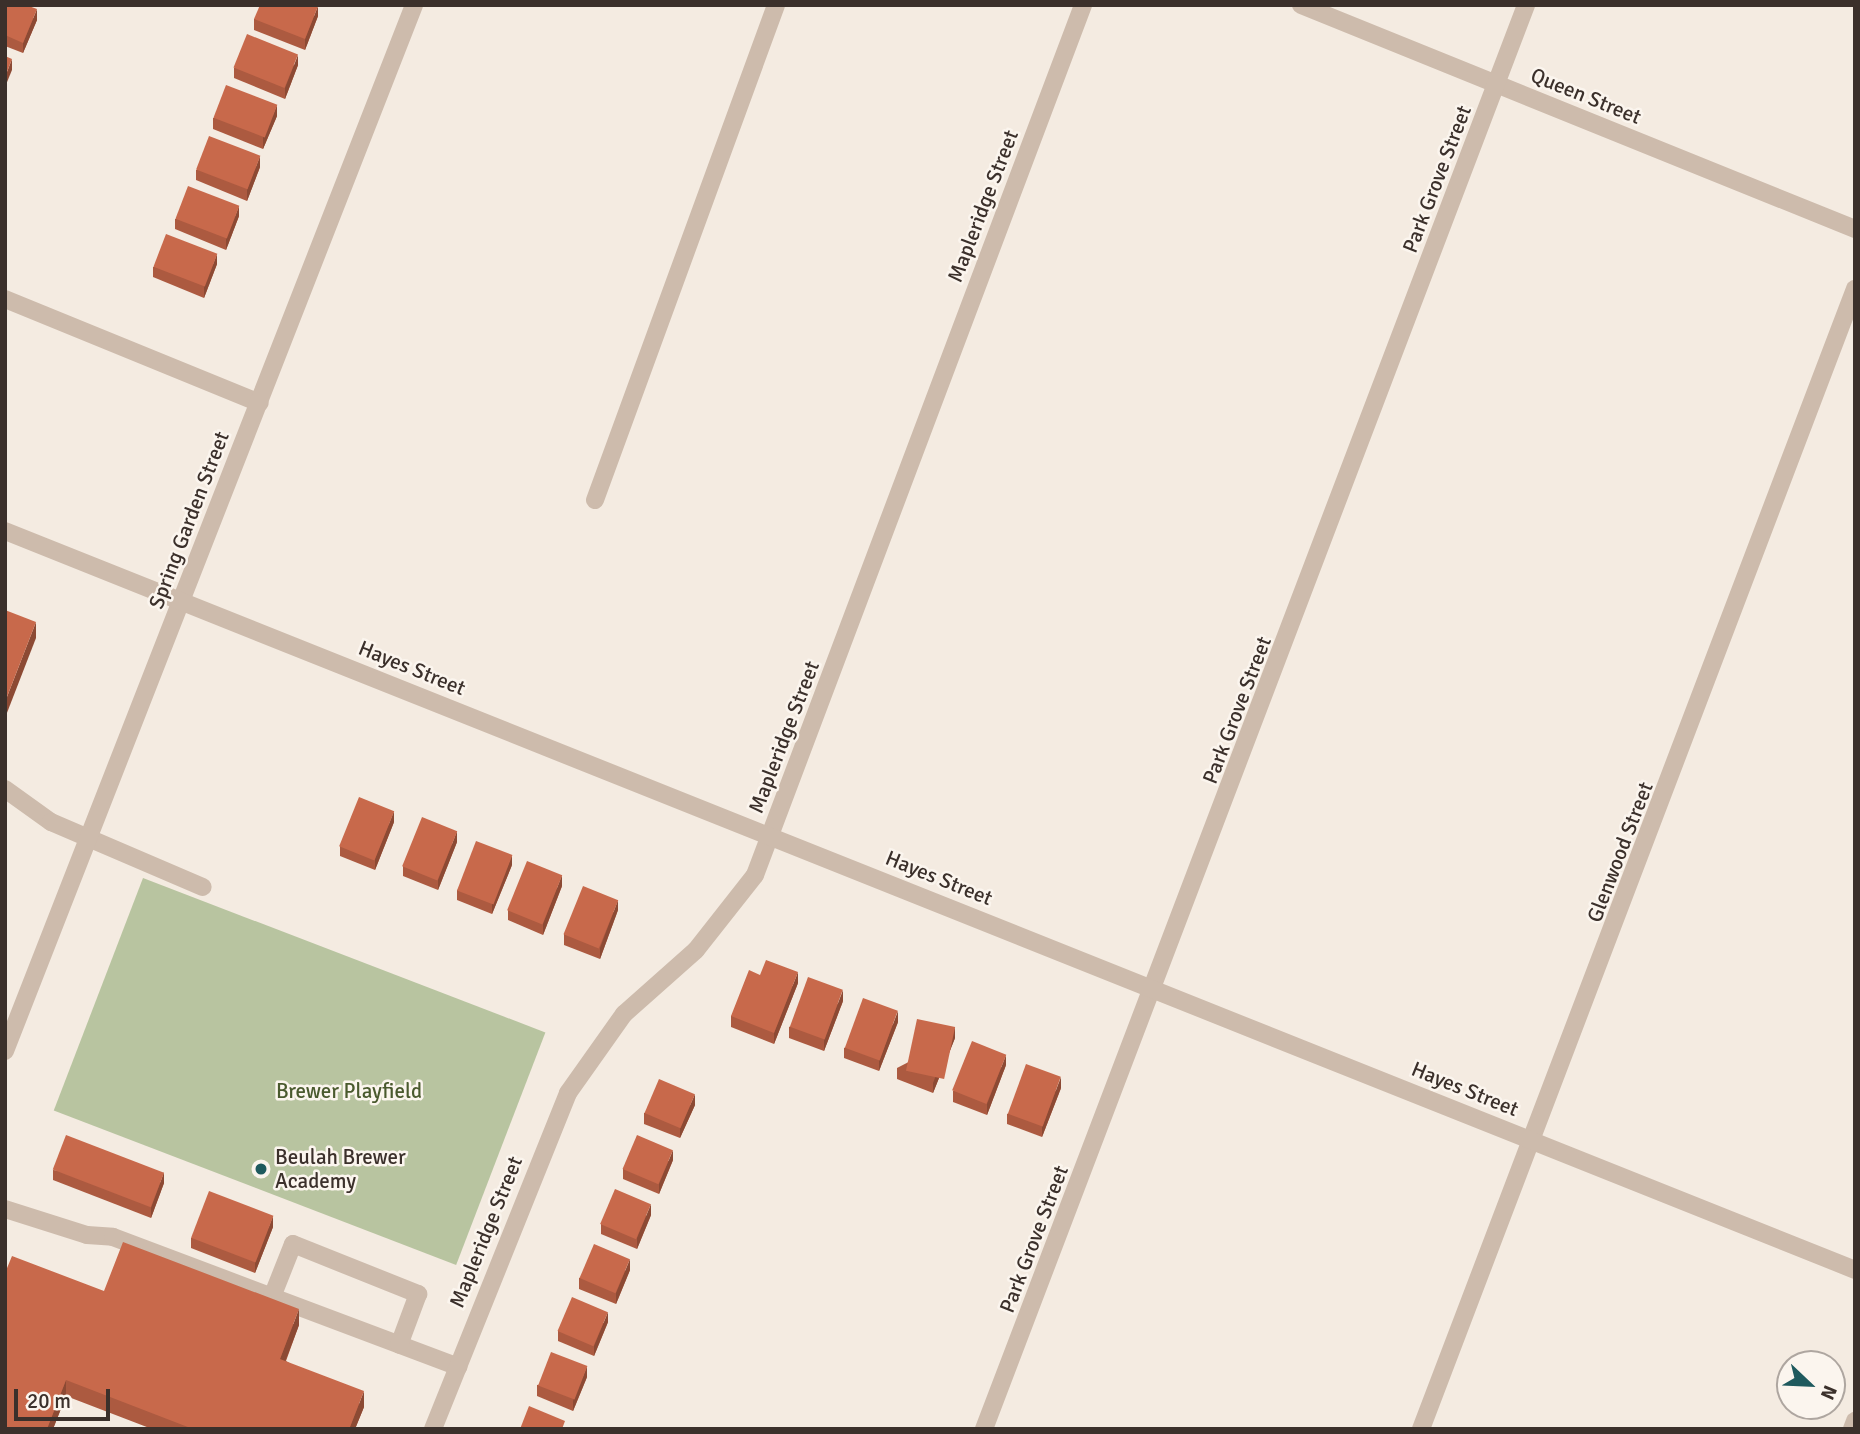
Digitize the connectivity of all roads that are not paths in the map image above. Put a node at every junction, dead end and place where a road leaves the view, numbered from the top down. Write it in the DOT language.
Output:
graph roads {
  1 [pos="414,5"];
  2 [pos="776,5"];
  3 [pos="1083,5"];
  4 [pos="1301,5"];
  5 [pos="1526,5"];
  6 [pos="1497,84"];
  7 [pos="1855,229"];
  8 [pos="1855,289"];
  9 [pos="5,299"];
  10 [pos="260,403"];
  11 [pos="596,500"];
  12 [pos="5,531"];
  13 [pos="182,601"];
  14 [pos="5,789"];
  15 [pos="772,836"];
  16 [pos="89,838"];
  17 [pos="203,887"];
  18 [pos="1156,990"];
  19 [pos="5,1051"];
  20 [pos="1534,1141"];
  21 [pos="5,1209"];
  22 [pos="1855,1270"];
  23 [pos="272,1297"];
  24 [pos="399,1345"];
  25 [pos="458,1367"];
  26 [pos="1855,1421"];
  27 [pos="433,1429"];
  28 [pos="984,1429"];
  29 [pos="1421,1429"];
  30 [pos="1852,1429"];
  1 -- 10 [label="street, Spring Garden Street"];
  2 -- 11 [label="street"];
  3 -- 15 [label="street, Mapleridge Street"];
  4 -- 6 [label="street, Queen Street"];
  5 -- 6 [label="street, Park Grove Street"];
  6 -- 7 [label="street, Queen Street"];
  6 -- 18 [label="street, Park Grove Street"];
  8 -- 20 [label="street, Glenwood Street"];
  9 -- 10 [label="street"];
  10 -- 13 [label="street, Spring Garden Street"];
  12 -- 13 [label="street, Hayes Street"];
  13 -- 15 [label="street, Hayes Street"];
  13 -- 16 [label="street, Spring Garden Street"];
  14 -- 16 [label="street"];
  15 -- 18 [label="street, Hayes Street"];
  15 -- 25 [label="street, Mapleridge Street"];
  16 -- 17 [label="street"];
  16 -- 19 [label="street, Spring Garden Street"];
  18 -- 20 [label="street, Hayes Street"];
  18 -- 28 [label="street, Park Grove Street"];
  20 -- 22 [label="street, Hayes Street"];
  20 -- 29 [label="street, Glenwood Street"];
  21 -- 23 [label="street"];
  23 -- 24 [label="street"];
  23 -- 24 [label="street"];
  24 -- 25 [label="street"];
  25 -- 27 [label="street, Mapleridge Street"];
  26 -- 30 [label="street"];
}
